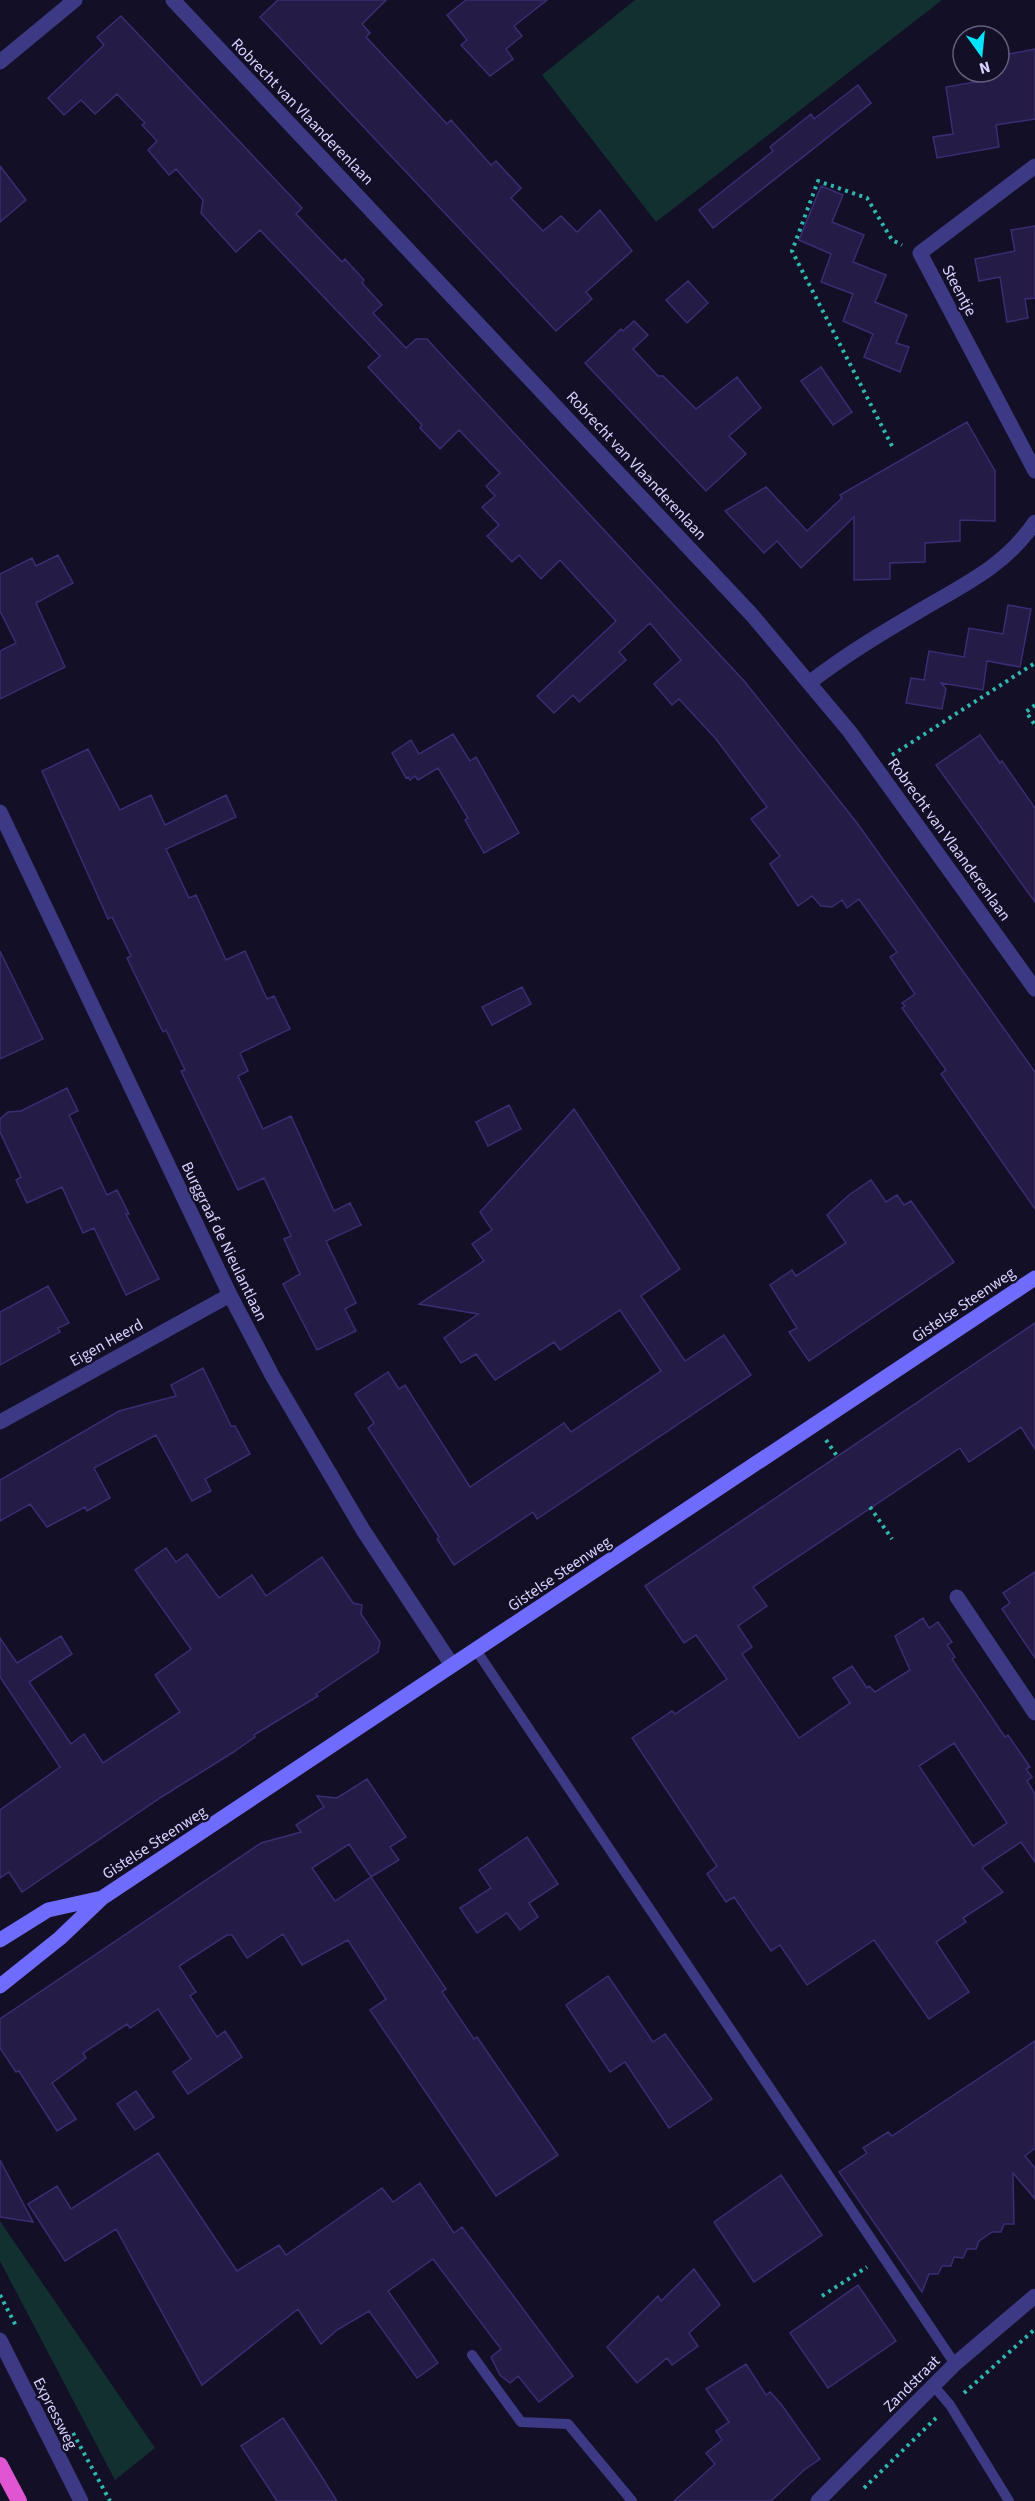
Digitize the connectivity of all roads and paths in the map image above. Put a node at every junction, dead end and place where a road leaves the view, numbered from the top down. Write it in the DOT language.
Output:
graph roads {
  1 [pos="75,0"];
  2 [pos="172,0"];
  3 [pos="0,62"];
  4 [pos="1035,166"];
  5 [pos="920,253"];
  6 [pos="892,446"];
  7 [pos="1035,471"];
  8 [pos="1035,522"];
  9 [pos="1035,663"];
  10 [pos="809,683"];
  11 [pos="1035,705"];
  12 [pos="1035,725"];
  13 [pos="875,766"];
  14 [pos="0,812"];
  15 [pos="1035,988"];
  16 [pos="1035,1278"];
  17 [pos="230,1295"];
  18 [pos="0,1422"];
  19 [pos="870,1507"];
  20 [pos="892,1539"];
  21 [pos="957,1597"];
  22 [pos="476,1650"];
  23 [pos="453,1665"];
  24 [pos="1035,1713"];
  25 [pos="102,1898"];
  26 [pos="0,1940"];
  27 [pos="0,1986"];
  28 [pos="883,2256"];
  29 [pos="822,2296"];
  30 [pos="1035,2296"];
  31 [pos="0,2340"];
  32 [pos="472,2355"];
  33 [pos="955,2364"];
  34 [pos="933,2385"];
  35 [pos="0,2465"];
  36 [pos="90,2466"];
  37 [pos="19,2501"];
  38 [pos="81,2501"];
  39 [pos="110,2501"];
  40 [pos="632,2501"];
  41 [pos="818,2501"];
  42 [pos="1009,2501"];
  1 -- 3 [label="street"];
  2 -- 10 [label="street, Robrecht van Vlaanderenlaan"];
  4 -- 5 [label="street"];
  5 -- 6 [label="path"];
  5 -- 7 [label="street, Steentje"];
  8 -- 10 [label="street"];
  9 -- 13 [label="path"];
  10 -- 13 [label="street, Robrecht van Vlaanderenlaan"];
  11 -- 12 [label="path"];
  13 -- 15 [label="street, Robrecht van Vlaanderenlaan"];
  14 -- 17 [label="street, Burggraaf de Nieulantlaan"];
  16 -- 22 [label="main road, Gistelse Steenweg"];
  17 -- 18 [label="street, Eigen Heerd"];
  17 -- 23 [label="street, Burggraaf de Nieulantlaan"];
  19 -- 20 [label="path"];
  21 -- 24 [label="street"];
  22 -- 23 [label="main road, Gistelse Steenweg"];
  22 -- 28 [label="lane"];
  23 -- 25 [label="main road, Gistelse Steenweg"];
  25 -- 26 [label="main road, Gistelse Steenweg"];
  25 -- 27 [label="main road, Gistelse Steenweg"];
  28 -- 29 [label="path"];
  28 -- 33 [label="lane"];
  30 -- 33 [label="street, Zandstraat"];
  31 -- 38 [label="street, Expressweg"];
  32 -- 40 [label="lane"];
  33 -- 34 [label="street, Zandstraat"];
  34 -- 41 [label="street, Zandstraat"];
  34 -- 42 [label="lane"];
  35 -- 37 [label="highway"];
  36 -- 39 [label="path"];
}
